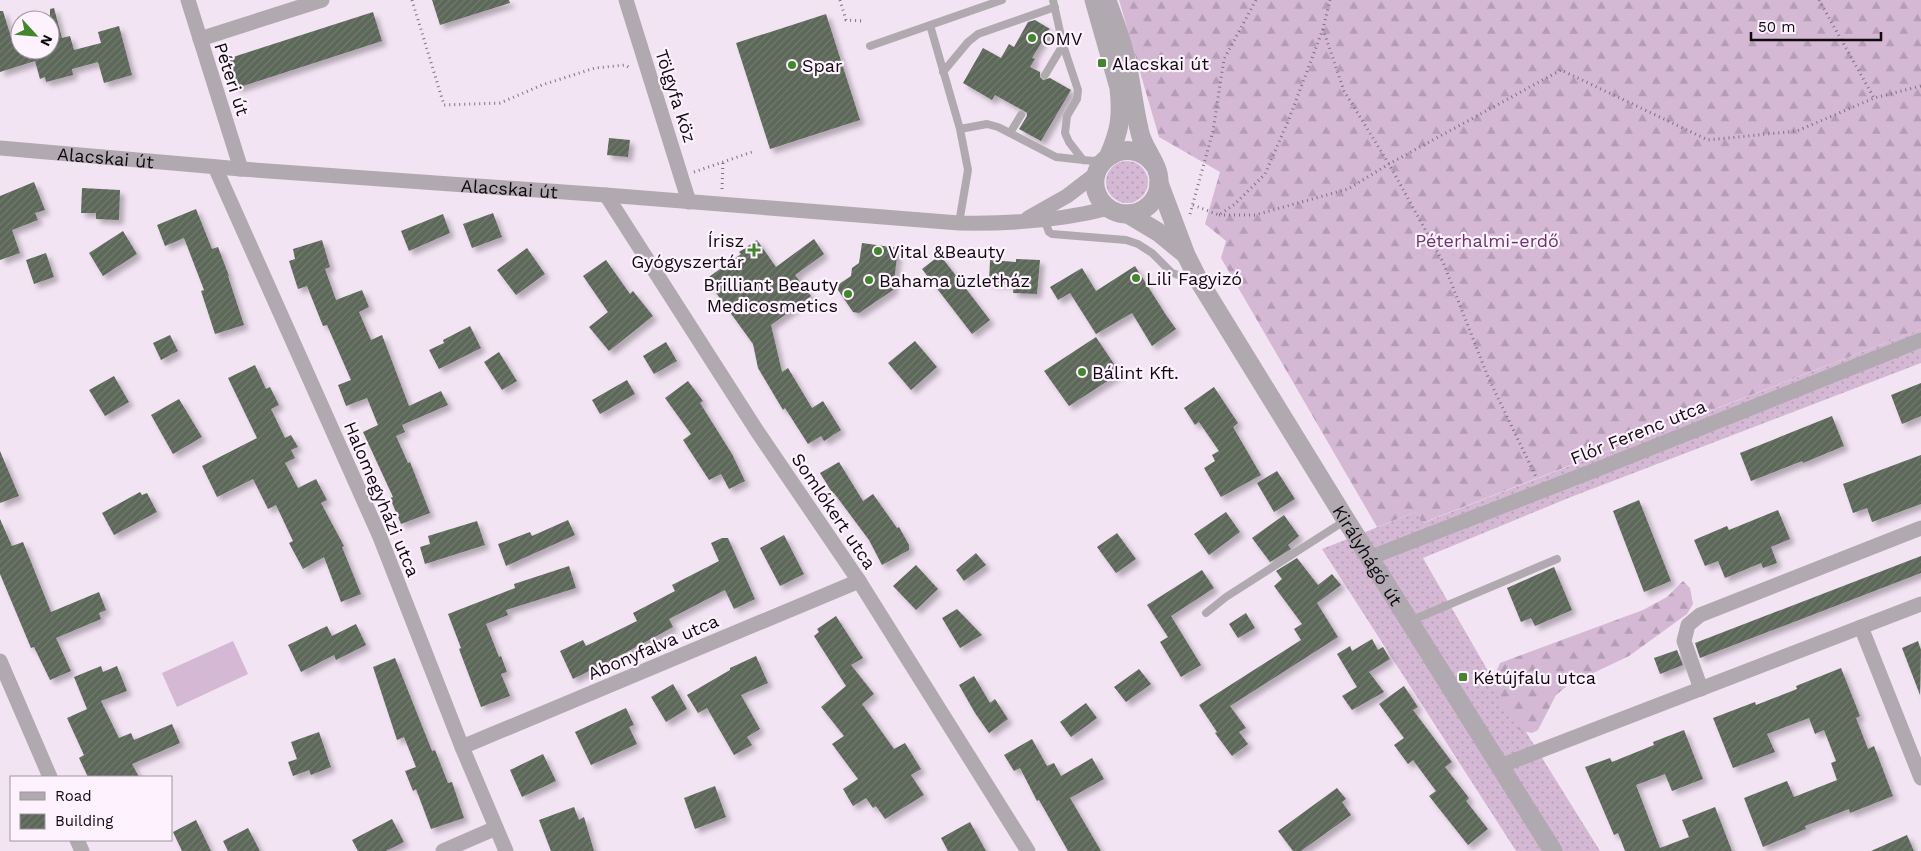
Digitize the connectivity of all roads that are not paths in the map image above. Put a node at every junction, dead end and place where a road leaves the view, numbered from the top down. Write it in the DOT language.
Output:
graph roads {
  1 [pos="188,0"];
  2 [pos="322,0"];
  3 [pos="626,0"];
  4 [pos="1001,0"];
  5 [pos="1010,0"];
  6 [pos="1094,0"];
  7 [pos="1107,0"];
  8 [pos="1054,4"];
  9 [pos="1018,20"];
  10 [pos="930,25"];
  11 [pos="1026,25"];
  12 [pos="1047,36"];
  13 [pos="200,39"];
  14 [pos="1063,45"];
  15 [pos="870,46"];
  16 [pos="943,72"];
  17 [pos="1045,75"];
  18 [pos="1059,112"];
  19 [pos="1021,115"];
  20 [pos="1067,116"];
  21 [pos="960,129"];
  22 [pos="1010,133"];
  23 [pos="0,148"];
  24 [pos="1083,160"];
  25 [pos="1104,162"];
  26 [pos="215,166"];
  27 [pos="241,169"];
  28 [pos="1157,174"];
  29 [pos="606,195"];
  30 [pos="689,202"];
  31 [pos="1109,208"];
  32 [pos="1128,214"];
  33 [pos="1044,219"];
  34 [pos="1020,222"];
  35 [pos="959,223"];
  36 [pos="1186,255"];
  37 [pos="1199,281"];
  38 [pos="1921,340"];
  39 [pos="1346,520"];
  40 [pos="1921,528"];
  41 [pos="1369,558"];
  42 [pos="1557,559"];
  43 [pos="859,581"];
  44 [pos="1921,604"];
  45 [pos="1206,613"];
  46 [pos="1410,621"];
  47 [pos="1861,627"];
  48 [pos="0,661"];
  49 [pos="1701,689"];
  50 [pos="462,748"];
  51 [pos="1500,766"];
  52 [pos="50,776"];
  53 [pos="1921,778"];
  54 [pos="496,828"];
  55 [pos="443,851"];
  56 [pos="506,851"];
  57 [pos="1028,851"];
  58 [pos="1553,851"];
  1 -- 13 [label="street, Péteri út"];
  2 -- 13 [label="street"];
  3 -- 30 [label="street, Tölgyfa köz"];
  4 -- 5 [label="lane"];
  4 -- 10 [label="lane"];
  6 -- 25 [label="street"];
  7 -- 28 [label="street, Királyhágó út"];
  8 -- 9 [label="lane"];
  8 -- 14 [label="lane"];
  9 -- 11 [label="lane"];
  9 -- 16 [label="lane"];
  10 -- 15 [label="lane"];
  10 -- 16 [label="lane"];
  12 -- 14 [label="lane"];
  13 -- 27 [label="street, Péteri út"];
  14 -- 17 [label="lane"];
  14 -- 20 [label="lane"];
  16 -- 21 [label="lane"];
  18 -- 20 [label="lane"];
  19 -- 22 [label="lane"];
  20 -- 24 [label="lane"];
  21 -- 22 [label="lane"];
  21 -- 35 [label="lane"];
  22 -- 24 [label="lane"];
  23 -- 26 [label="street, Alacskai út"];
  24 -- 25 [label="lane"];
  25 -- 28 [label="street"];
  25 -- 31 [label="street"];
  25 -- 34 [label="street, Alacskai út"];
  26 -- 27 [label="street, Alacskai út"];
  26 -- 50 [label="street, Halomegyházi utca"];
  27 -- 29 [label="street, Alacskai út"];
  28 -- 32 [label="street"];
  28 -- 36 [label="street, Királyhágó út"];
  29 -- 30 [label="street, Alacskai út"];
  29 -- 43 [label="street, Somlókert utca"];
  30 -- 35 [label="street, Alacskai út"];
  31 -- 32 [label="street"];
  31 -- 33 [label="street, Alacskai út"];
  32 -- 36 [label="street, Királyhágó út"];
  33 -- 34 [label="street, Alacskai út"];
  33 -- 37 [label="lane"];
  34 -- 35 [label="street, Alacskai út"];
  36 -- 37 [label="street, Királyhágó út"];
  37 -- 39 [label="street, Királyhágó út"];
  38 -- 41 [label="street, Flór Ferenc utca"];
  39 -- 41 [label="street, Királyhágó út"];
  39 -- 45 [label="lane"];
  40 -- 49 [label="street"];
  41 -- 46 [label="street, Királyhágó út"];
  42 -- 46 [label="lane"];
  43 -- 50 [label="street, Abonyfalva utca"];
  43 -- 57 [label="street, Somlókert utca"];
  44 -- 47 [label="street"];
  46 -- 51 [label="street, Királyhágó út"];
  47 -- 49 [label="street"];
  47 -- 53 [label="street"];
  48 -- 52 [label="street"];
  49 -- 51 [label="street"];
  50 -- 54 [label="street, Halomegyházi utca"];
  51 -- 58 [label="street, Királyhágó út"];
  54 -- 55 [label="street"];
  54 -- 56 [label="street, Halomegyházi utca"];
}
